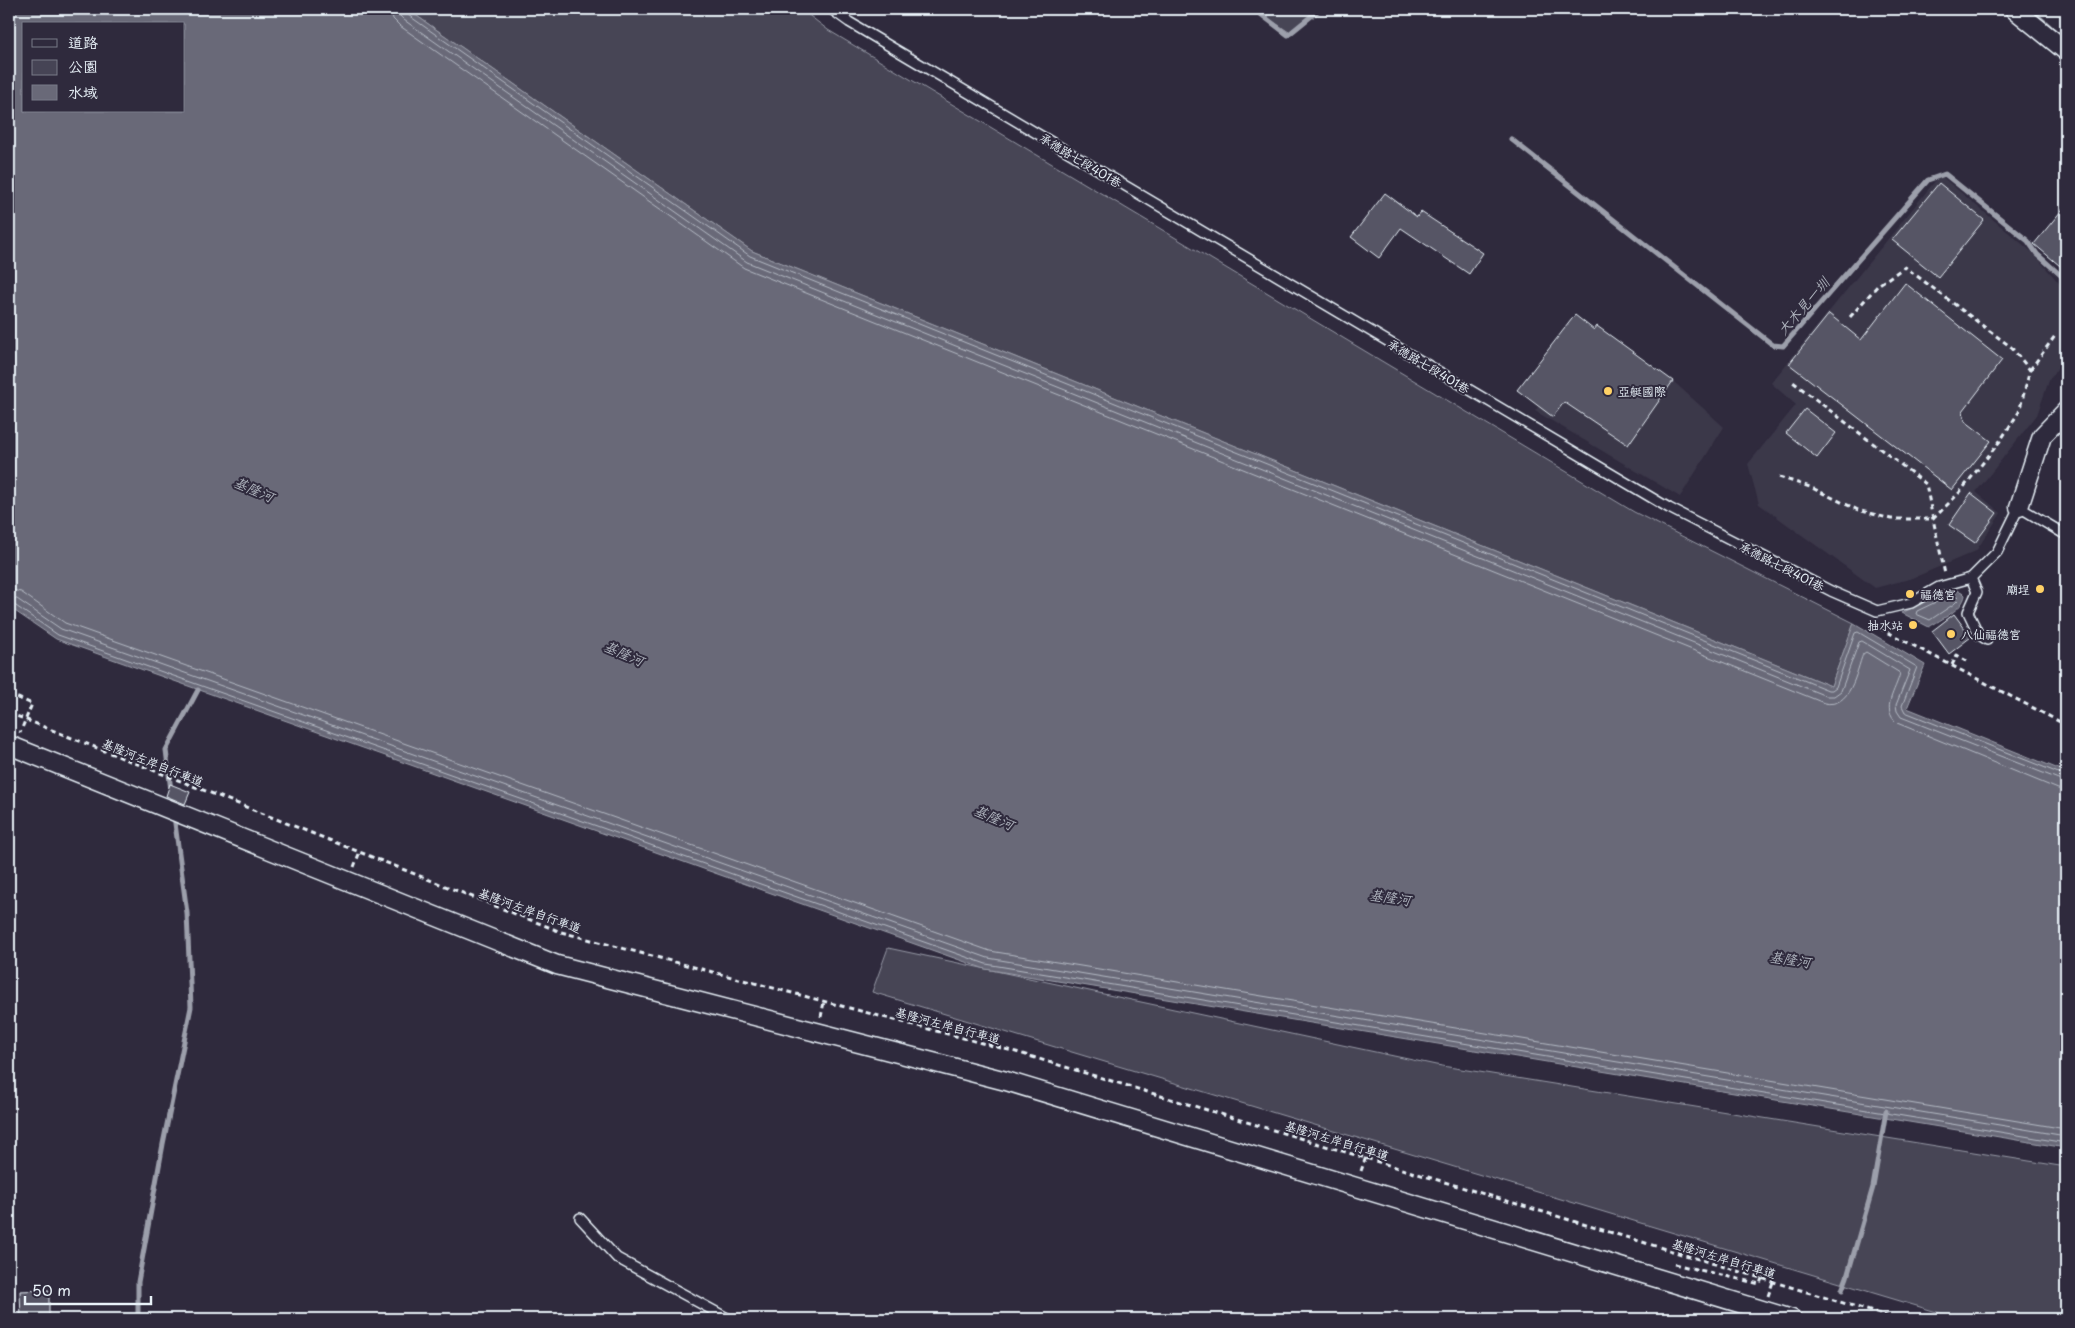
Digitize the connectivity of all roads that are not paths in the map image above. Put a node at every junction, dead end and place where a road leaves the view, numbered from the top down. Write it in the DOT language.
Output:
graph roads {
  1 [pos="831,9"];
  2 [pos="2014,9"];
  3 [pos="2066,51"];
  4 [pos="2066,411"];
  5 [pos="2018,507"];
  6 [pos="2066,535"];
  7 [pos="1971,578"];
  8 [pos="1987,640"];
  9 [pos="9,745"];
  10 [pos="580,1218"];
  11 [pos="1781,1318"];
  12 [pos="729,1319"];
  1 -- 7 [label="lane, 承德路七段401巷"];
  2 -- 3 [label="street"];
  4 -- 5 [label="street"];
  5 -- 6 [label="lane"];
  5 -- 7 [label="lane, 承德路七段401巷"];
  7 -- 8 [label="lane"];
  9 -- 11 [label="street"];
  10 -- 12 [label="lane"];
}
